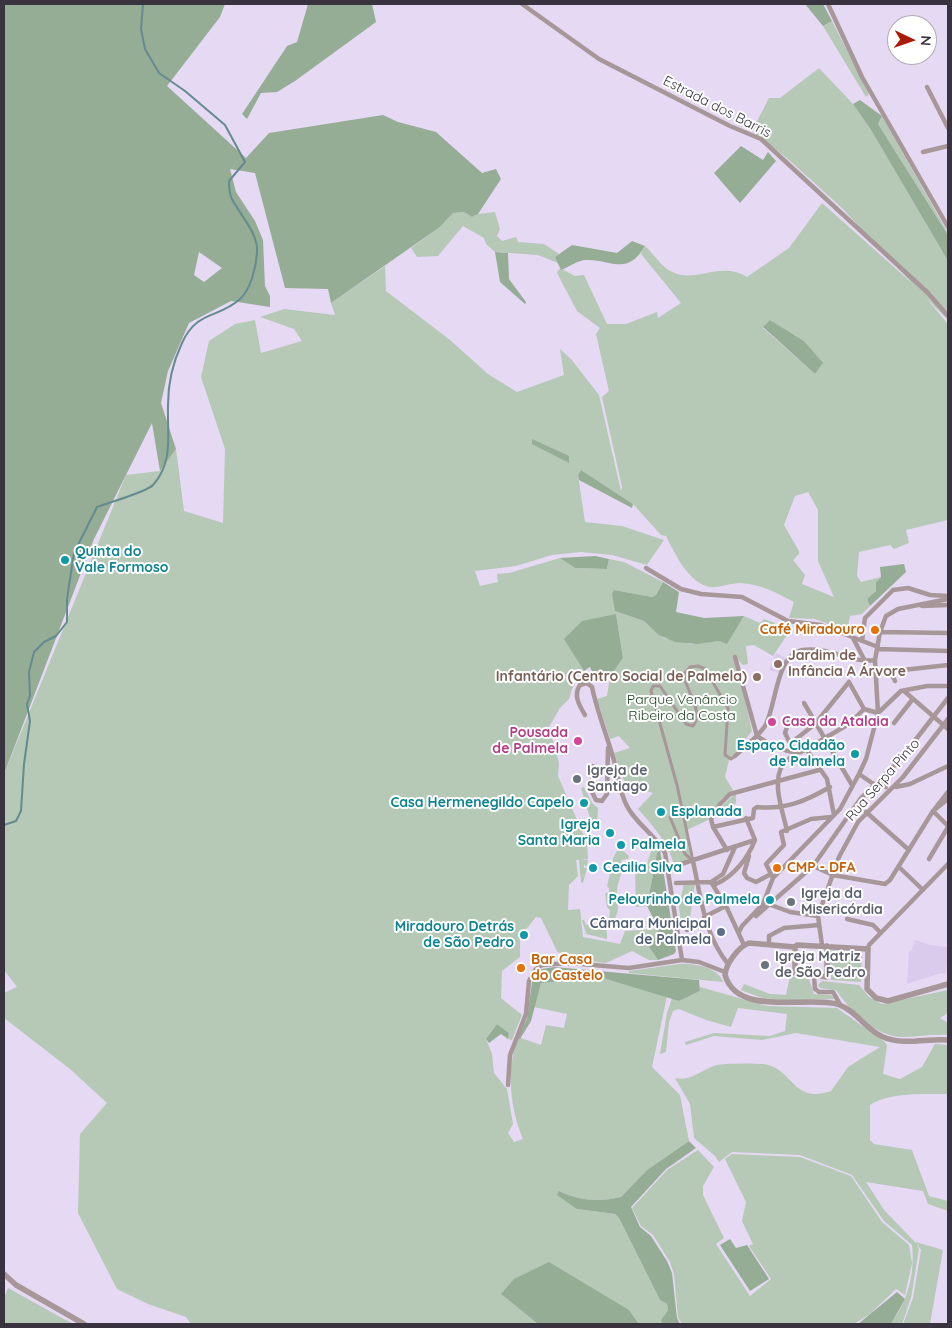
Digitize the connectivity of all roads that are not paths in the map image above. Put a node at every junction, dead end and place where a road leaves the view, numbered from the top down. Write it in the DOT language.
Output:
graph roads {
  1 [pos="522,4"];
  2 [pos="828,4"];
  3 [pos="927,87"];
  4 [pos="948,128"];
  5 [pos="948,146"];
  6 [pos="923,152"];
  7 [pos="948,227"];
  8 [pos="948,316"];
  9 [pos="646,568"];
  10 [pos="948,598"];
  11 [pos="948,605"];
  12 [pos="913,606"];
  13 [pos="880,632"];
  14 [pos="948,633"];
  15 [pos="853,638"];
  16 [pos="862,641"];
  17 [pos="877,648"];
  18 [pos="948,651"];
  19 [pos="735,657"];
  20 [pos="875,660"];
  21 [pos="865,661"];
  22 [pos="948,666"];
  23 [pos="890,671"];
  24 [pos="876,673"];
  25 [pos="895,681"];
  26 [pos="948,686"];
  27 [pos="904,691"];
  28 [pos="948,698"];
  29 [pos="912,700"];
  30 [pos="804,703"];
  31 [pos="864,709"];
  32 [pos="878,713"];
  33 [pos="585,715"];
  34 [pos="932,717"];
  35 [pos="948,719"];
  36 [pos="789,722"];
  37 [pos="894,723"];
  38 [pos="815,724"];
  39 [pos="943,725"];
  40 [pos="948,729"];
  41 [pos="757,736"];
  42 [pos="825,739"];
  43 [pos="608,742"];
  44 [pos="791,743"];
  45 [pos="806,749"];
  46 [pos="795,753"];
  47 [pos="735,756"];
  48 [pos="593,766"];
  49 [pos="948,766"];
  50 [pos="819,770"];
  51 [pos="859,774"];
  52 [pos="779,779"];
  53 [pos="877,783"];
  54 [pos="852,785"];
  55 [pos="830,787"];
  56 [pos="886,787"];
  57 [pos="890,791"];
  58 [pos="948,792"];
  59 [pos="948,799"];
  60 [pos="780,807"];
  61 [pos="933,811"];
  62 [pos="866,812"];
  63 [pos="833,816"];
  64 [pos="670,817"];
  65 [pos="746,818"];
  66 [pos="713,827"];
  67 [pos="948,827"];
  68 [pos="787,831"];
  69 [pos="756,840"];
  70 [pos="735,847"];
  71 [pos="727,850"];
  72 [pos="909,850"];
  73 [pos="750,855"];
  74 [pos="929,859"];
  75 [pos="693,861"];
  76 [pos="948,864"];
  77 [pos="678,865"];
  78 [pos="813,866"];
  79 [pos="899,867"];
  80 [pos="833,875"];
  81 [pos="772,878"];
  82 [pos="697,881"];
  83 [pos="711,882"];
  84 [pos="676,883"];
  85 [pos="923,890"];
  86 [pos="771,905"];
  87 [pos="726,906"];
  88 [pos="818,916"];
  89 [pos="704,917"];
  90 [pos="847,919"];
  91 [pos="746,922"];
  92 [pos="706,924"];
  93 [pos="819,925"];
  94 [pos="687,930"];
  95 [pos="739,932"];
  96 [pos="881,933"];
  97 [pos="744,945"];
  98 [pos="768,945"];
  99 [pos="824,945"];
  100 [pos="795,947"];
  101 [pos="868,949"];
  102 [pos="682,960"];
  103 [pos="728,964"];
  104 [pos="725,972"];
  105 [pos="814,976"];
  106 [pos="948,984"];
  107 [pos="841,1006"];
  108 [pos="948,1040"];
  109 [pos="508,1085"];
  110 [pos="4,1274"];
  111 [pos="84,1324"];
  1 -- 8 [label="street, Estrada dos Barris"];
  2 -- 7 [label="street"];
  3 -- 4 [label="street"];
  5 -- 6 [label="street"];
  9 -- 15 [label="street"];
  10 -- 12 [label="street"];
  10 -- 16 [label="street"];
  11 -- 12 [label="street"];
  12 -- 13 [label="street"];
  13 -- 14 [label="street"];
  13 -- 17 [label="street"];
  15 -- 16 [label="street"];
  15 -- 21 [label="street"];
  16 -- 17 [label="street"];
  17 -- 18 [label="street"];
  17 -- 20 [label="street"];
  19 -- 41 [label="street"];
  20 -- 21 [label="street"];
  20 -- 24 [label="street"];
  21 -- 41 [label="street"];
  22 -- 23 [label="street"];
  23 -- 24 [label="street"];
  23 -- 25 [label="street"];
  24 -- 32 [label="street"];
  26 -- 27 [label="street"];
  27 -- 29 [label="street"];
  27 -- 32 [label="street"];
  28 -- 34 [label="street"];
  29 -- 34 [label="street"];
  29 -- 37 [label="street"];
  30 -- 38 [label="street"];
  31 -- 32 [label="street"];
  31 -- 38 [label="street"];
  31 -- 42 [label="street"];
  32 -- 51 [label="street"];
  33 -- 43 [label="street"];
  34 -- 39 [label="street"];
  34 -- 53 [label="street"];
  35 -- 39 [label="street, Rua Serpa Pinto"];
  36 -- 44 [label="street"];
  38 -- 42 [label="street"];
  38 -- 44 [label="street"];
  39 -- 40 [label="street"];
  39 -- 57 [label="street, Rua Serpa Pinto"];
  41 -- 46 [label="street"];
  41 -- 47 [label="street"];
  42 -- 45 [label="street"];
  42 -- 54 [label="street"];
  43 -- 48 [label="street"];
  43 -- 102 [label="street"];
  44 -- 46 [label="street"];
  45 -- 46 [label="street"];
  45 -- 50 [label="street"];
  46 -- 52 [label="street"];
  47 -- 75 [label="street"];
  49 -- 57 [label="street"];
  50 -- 52 [label="street"];
  50 -- 55 [label="street"];
  51 -- 53 [label="street"];
  51 -- 54 [label="street"];
  52 -- 60 [label="street"];
  52 -- 66 [label="street"];
  53 -- 56 [label="street"];
  53 -- 78 [label="street"];
  54 -- 63 [label="street"];
  55 -- 60 [label="street"];
  55 -- 63 [label="street"];
  57 -- 62 [label="street, Rua Serpa Pinto"];
  58 -- 61 [label="street"];
  59 -- 61 [label="street"];
  60 -- 65 [label="street"];
  60 -- 68 [label="street"];
  61 -- 67 [label="street"];
  61 -- 72 [label="street"];
  62 -- 72 [label="street"];
  62 -- 80 [label="street, Rua Serpa Pinto"];
  63 -- 68 [label="street"];
  63 -- 81 [label="street"];
  64 -- 75 [label="street"];
  65 -- 66 [label="street"];
  65 -- 69 [label="street"];
  66 -- 71 [label="street"];
  67 -- 74 [label="street"];
  68 -- 81 [label="street"];
  69 -- 70 [label="street"];
  69 -- 73 [label="street"];
  70 -- 71 [label="street"];
  70 -- 83 [label="street"];
  71 -- 75 [label="street"];
  72 -- 79 [label="street"];
  73 -- 81 [label="street"];
  73 -- 83 [label="street"];
  75 -- 77 [label="street"];
  75 -- 82 [label="street"];
  76 -- 85 [label="street"];
  78 -- 80 [label="street"];
  78 -- 86 [label="street"];
  79 -- 80 [label="street"];
  79 -- 85 [label="street"];
  80 -- 88 [label="street, Rua Serpa Pinto"];
  81 -- 91 [label="street"];
  82 -- 83 [label="street"];
  82 -- 84 [label="street"];
  82 -- 89 [label="street"];
  83 -- 87 [label="street"];
  85 -- 96 [label="street"];
  86 -- 88 [label="street"];
  86 -- 91 [label="street"];
  87 -- 89 [label="street"];
  87 -- 95 [label="street"];
  88 -- 93 [label="street, Rua Serpa Pinto"];
  89 -- 92 [label="street"];
  90 -- 96 [label="street"];
  91 -- 95 [label="street"];
  92 -- 94 [label="street"];
  92 -- 103 [label="street"];
  93 -- 98 [label="street"];
  93 -- 99 [label="street, Rua Serpa Pinto"];
  95 -- 97 [label="street"];
  96 -- 101 [label="street"];
  97 -- 98 [label="street"];
  97 -- 103 [label="street"];
  98 -- 100 [label="street"];
  99 -- 100 [label="street"];
  99 -- 101 [label="street"];
  99 -- 105 [label="street"];
  100 -- 105 [label="street"];
  101 -- 106 [label="street"];
  102 -- 104 [label="street"];
  102 -- 109 [label="street"];
  103 -- 104 [label="street"];
  104 -- 107 [label="street"];
  105 -- 107 [label="street"];
  107 -- 108 [label="street"];
  110 -- 111 [label="street"];
}
